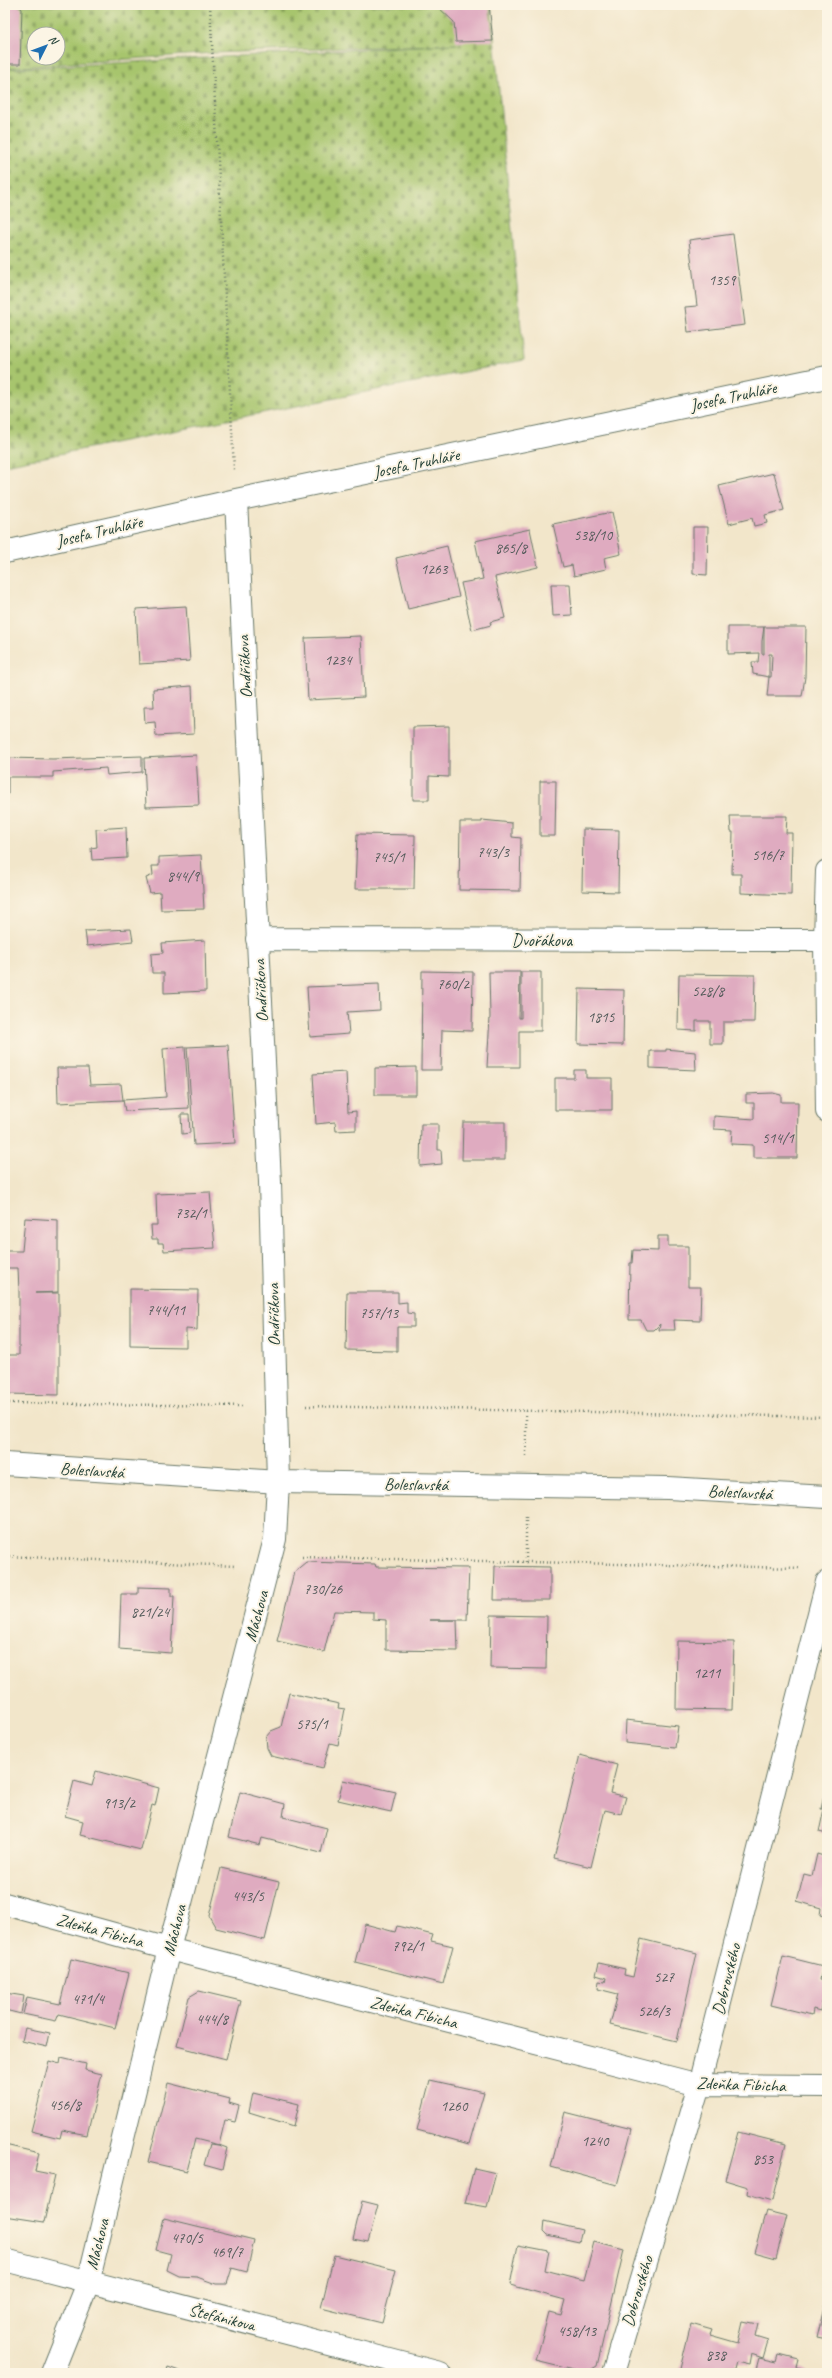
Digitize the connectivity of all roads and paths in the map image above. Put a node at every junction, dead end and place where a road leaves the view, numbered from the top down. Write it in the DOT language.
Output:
graph roads {
  1 [pos="210,5"];
  2 [pos="827,377"];
  3 [pos="236,500"];
  4 [pos="5,552"];
  5 [pos="827,871"];
  6 [pos="258,939"];
  7 [pos="826,940"];
  8 [pos="827,1111"];
  9 [pos="5,1403"];
  10 [pos="275,1406"];
  11 [pos="827,1417"];
  12 [pos="5,1464"];
  13 [pos="278,1482"];
  14 [pos="827,1497"];
  15 [pos="5,1556"];
  16 [pos="268,1567"];
  17 [pos="803,1568"];
  18 [pos="827,1582"];
  19 [pos="5,1904"];
  20 [pos="169,1949"];
  21 [pos="699,2085"];
  22 [pos="827,2086"];
  23 [pos="5,2260"];
  24 [pos="88,2283"];
  25 [pos="52,2373"];
  26 [pos="440,2373"];
  27 [pos="613,2373"];
  1 -- 3 [label="path"];
  2 -- 3 [label="street, Josefa Truhláře"];
  3 -- 4 [label="street, Josefa Truhláře"];
  3 -- 6 [label="street, Ondříčkova"];
  5 -- 7 [label="street"];
  6 -- 7 [label="street, Dvořákova"];
  6 -- 10 [label="street, Ondříčkova"];
  7 -- 8 [label="street"];
  9 -- 10 [label="path"];
  10 -- 11 [label="path"];
  10 -- 13 [label="street, Ondříčkova"];
  12 -- 13 [label="street, Boleslavská"];
  13 -- 14 [label="street, Boleslavská"];
  13 -- 16 [label="street, Máchova"];
  15 -- 16 [label="path"];
  16 -- 17 [label="path"];
  16 -- 20 [label="street, Máchova"];
  18 -- 21 [label="street, Dobrovského"];
  19 -- 20 [label="street, Zdeňka Fibicha"];
  20 -- 21 [label="street, Zdeňka Fibicha"];
  20 -- 24 [label="street, Máchova"];
  21 -- 22 [label="street, Zdeňka Fibicha"];
  21 -- 27 [label="street, Dobrovského"];
  23 -- 24 [label="street, Štefánikova"];
  24 -- 25 [label="street, Máchova"];
  24 -- 26 [label="street, Štefánikova"];
}
